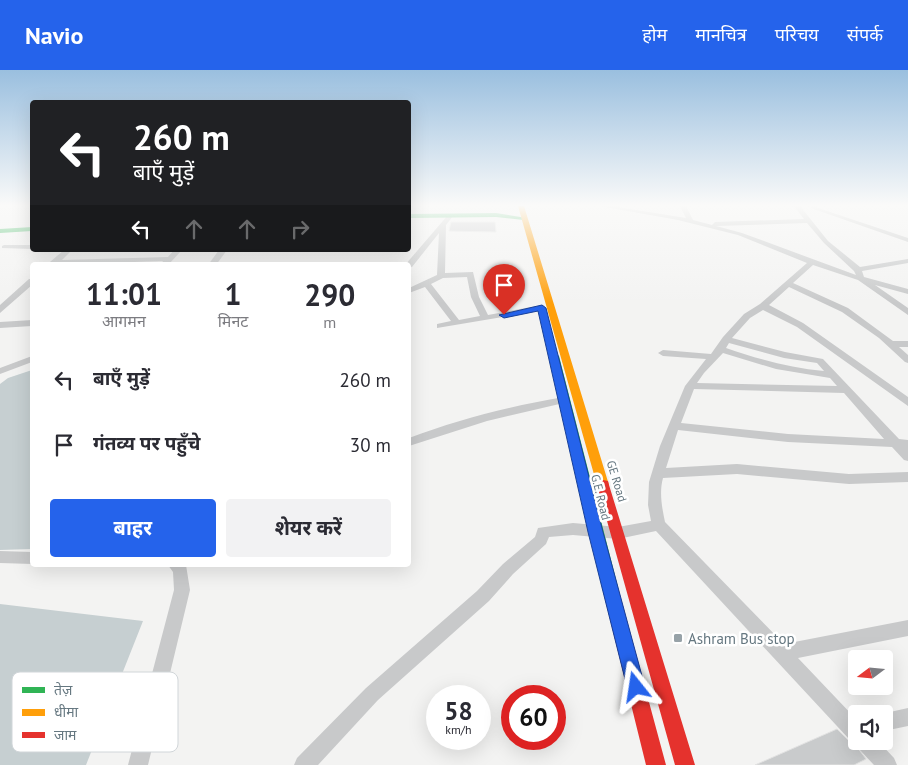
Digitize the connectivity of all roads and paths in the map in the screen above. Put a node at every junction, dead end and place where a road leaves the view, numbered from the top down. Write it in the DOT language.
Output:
graph roads {
  1 [pos="431,238"];
  2 [pos="444,238"];
  3 [pos="526,238"];
  4 [pos="527,238"];
  5 [pos="754,238"];
  6 [pos="823,238"];
  7 [pos="4,247"];
  8 [pos="30,247"];
  9 [pos="66,252"];
  10 [pos="176,252"];
  11 [pos="813,261"];
  12 [pos="908,261"];
  13 [pos="56,262"];
  14 [pos="166,262"];
  15 [pos="411,263"];
  16 [pos="858,270"];
  17 [pos="441,276"];
  18 [pos="861,279"];
  19 [pos="30,283"];
  20 [pos="426,283"];
  21 [pos="789,284"];
  22 [pos="411,289"];
  23 [pos="908,292"];
  24 [pos="763,306"];
  25 [pos="542,308"];
  26 [pos="0,310"];
  27 [pos="908,312"];
  28 [pos="485,318"];
  29 [pos="456,322"];
  30 [pos="30,323"];
  31 [pos="0,325"];
  32 [pos="440,326"];
  33 [pos="890,344"];
  34 [pos="908,344"];
  35 [pos="719,348"];
  36 [pos="663,352"];
  37 [pos="30,360"];
  38 [pos="908,360"];
  39 [pos="0,371"];
  40 [pos="690,386"];
  41 [pos="846,390"];
  42 [pos="564,400"];
  43 [pos="908,402"];
  44 [pos="675,426"];
  45 [pos="411,441"];
  46 [pos="902,445"];
  47 [pos="908,457"];
  48 [pos="658,473"];
  49 [pos="908,476"];
  50 [pos="659,525"];
  51 [pos="596,532"];
  52 [pos="618,533"];
  53 [pos="0,557"];
  54 [pos="30,558"];
  55 [pos="178,567"];
  56 [pos="908,628"];
  57 [pos="782,653"];
  58 [pos="161,672"];
  59 [pos="908,717"];
  60 [pos="893,720"];
  61 [pos="848,722"];
  62 [pos="873,750"];
  63 [pos="141,752"];
  64 [pos="682,757"];
  65 [pos="138,765"];
  66 [pos="304,765"];
  67 [pos="656,765"];
  68 [pos="887,765"];
  1 -- 15 [label="street"];
  2 -- 17 [label="street"];
  3 -- 25 [label="main road, G.E. Road"];
  4 -- 52 [label="main road, GE Road"];
  5 -- 11 [label="street"];
  6 -- 16 [label="street"];
  7 -- 8 [label="street"];
  9 -- 13 [label="street"];
  10 -- 14 [label="street"];
  11 -- 18 [label="street"];
  11 -- 21 [label="street"];
  12 -- 16 [label="street"];
  16 -- 18 [label="street"];
  17 -- 20 [label="street"];
  17 -- 28 [label="street"];
  18 -- 23 [label="street"];
  18 -- 27 [label="street"];
  19 -- 26 [label="street"];
  20 -- 22 [label="street"];
  20 -- 29 [label="street"];
  21 -- 24 [label="street"];
  21 -- 33 [label="street"];
  24 -- 35 [label="street"];
  24 -- 43 [label="street"];
  25 -- 28 [label="street"];
  25 -- 42 [label="main road, G.E. Road"];
  28 -- 29 [label="street"];
  29 -- 32 [label="street"];
  30 -- 31 [label="street"];
  33 -- 34 [label="street"];
  33 -- 38 [label="street"];
  35 -- 36 [label="street"];
  35 -- 40 [label="street"];
  35 -- 41 [label="street"];
  37 -- 39 [label="street"];
  40 -- 41 [label="street"];
  40 -- 44 [label="street"];
  41 -- 46 [label="street"];
  42 -- 45 [label="street"];
  42 -- 51 [label="main road, G.E. Road"];
  44 -- 46 [label="street"];
  44 -- 48 [label="street"];
  46 -- 47 [label="street"];
  48 -- 49 [label="street"];
  48 -- 50 [label="street"];
  50 -- 52 [label="street"];
  50 -- 57 [label="street"];
  51 -- 52 [label="street"];
  51 -- 66 [label="street"];
  51 -- 67 [label="main road, G.E. Road"];
  52 -- 64 [label="main road, GE Road"];
  53 -- 54 [label="street"];
  55 -- 58 [label="street"];
  56 -- 57 [label="street"];
  57 -- 61 [label="street"];
  59 -- 60 [label="street"];
  62 -- 68 [label="street"];
  63 -- 65 [label="street"];
  64 -- 67 [label="street"];
}
